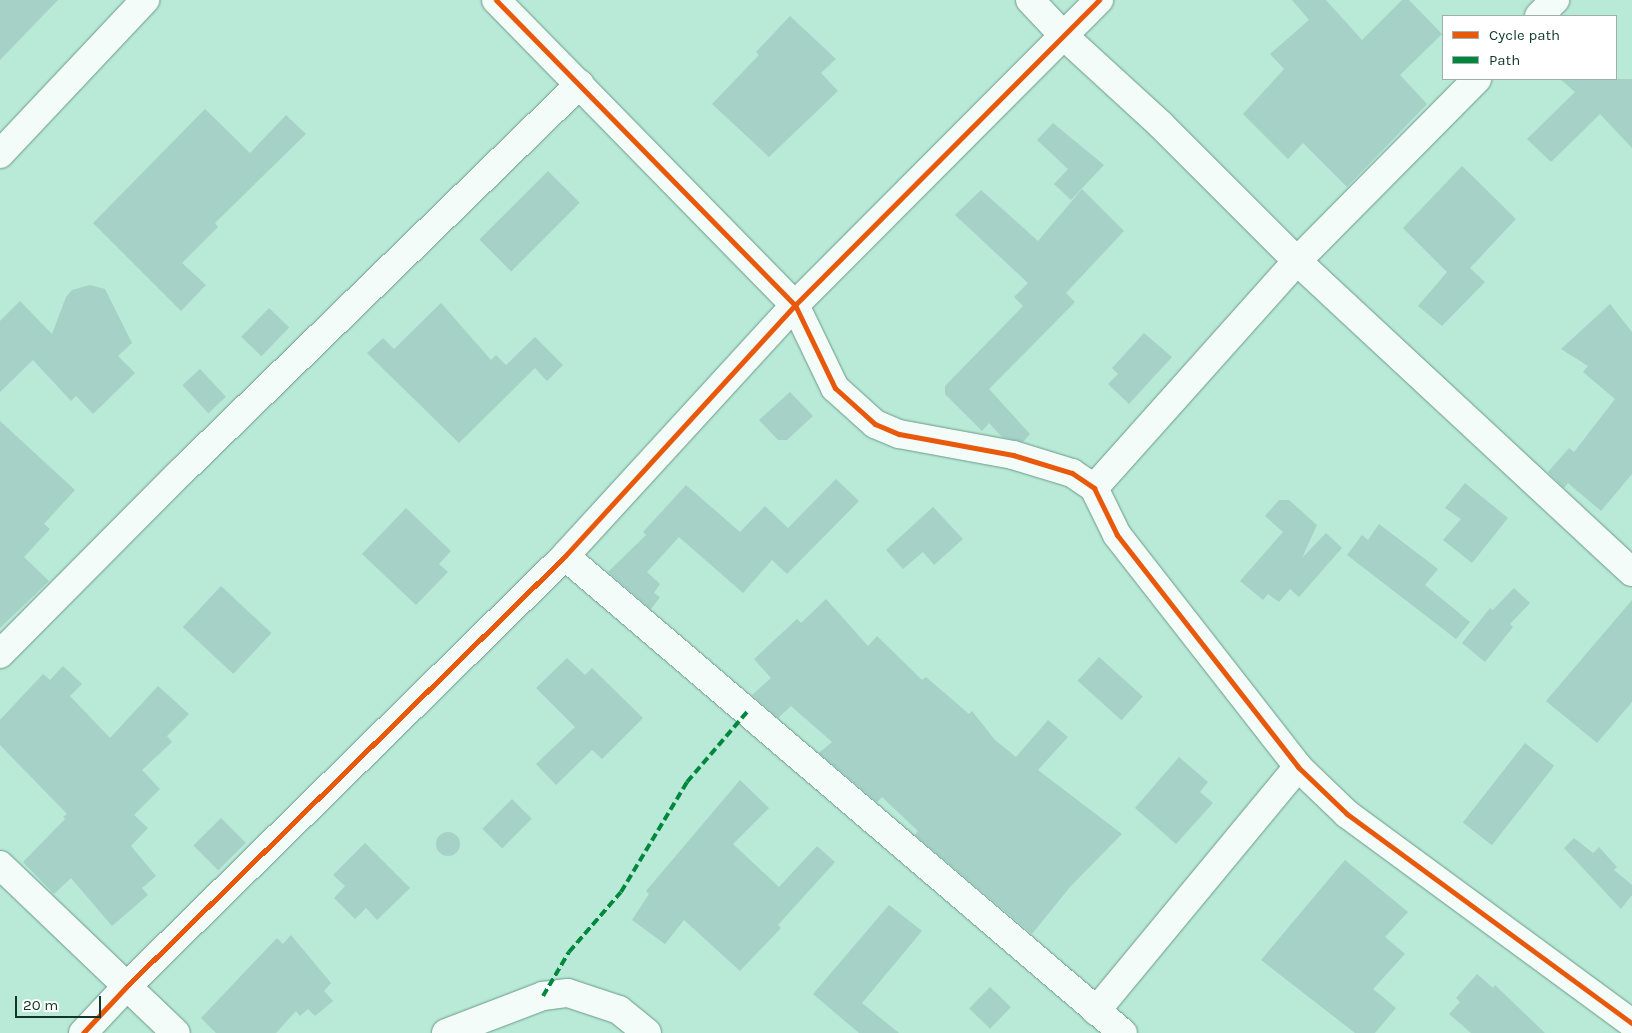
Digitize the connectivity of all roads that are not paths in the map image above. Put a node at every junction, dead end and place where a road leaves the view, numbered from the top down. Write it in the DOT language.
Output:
graph roads {
  1 [pos="145,0"];
  2 [pos="496,0"];
  3 [pos="1030,0"];
  4 [pos="1099,0"];
  5 [pos="1555,0"];
  6 [pos="1540,15"];
  7 [pos="1064,36"];
  8 [pos="1476,80"];
  9 [pos="580,84"];
  10 [pos="0,154"];
  11 [pos="1298,261"];
  12 [pos="795,306"];
  13 [pos="1094,488"];
  14 [pos="565,556"];
  15 [pos="1632,572"];
  16 [pos="0,654"];
  17 [pos="1298,767"];
  18 [pos="0,865"];
  19 [pos="126,987"];
  20 [pos="1096,1011"];
  21 [pos="1632,1023"];
  22 [pos="83,1033"];
  23 [pos="176,1033"];
  24 [pos="446,1033"];
  25 [pos="647,1033"];
  26 [pos="1123,1033"];
  1 -- 10 [label="street"];
  2 -- 9 [label="street"];
  3 -- 7 [label="street"];
  4 -- 7 [label="street"];
  5 -- 6 [label="street"];
  7 -- 11 [label="street"];
  7 -- 12 [label="street"];
  8 -- 11 [label="street"];
  9 -- 12 [label="street"];
  9 -- 16 [label="street"];
  11 -- 13 [label="street"];
  11 -- 15 [label="street"];
  12 -- 13 [label="street"];
  12 -- 14 [label="street"];
  13 -- 17 [label="street"];
  14 -- 19 [label="street"];
  14 -- 20 [label="street"];
  17 -- 20 [label="street"];
  17 -- 21 [label="street"];
  18 -- 19 [label="street"];
  19 -- 22 [label="street"];
  19 -- 23 [label="street"];
  20 -- 26 [label="street"];
  24 -- 25 [label="street"];
}
